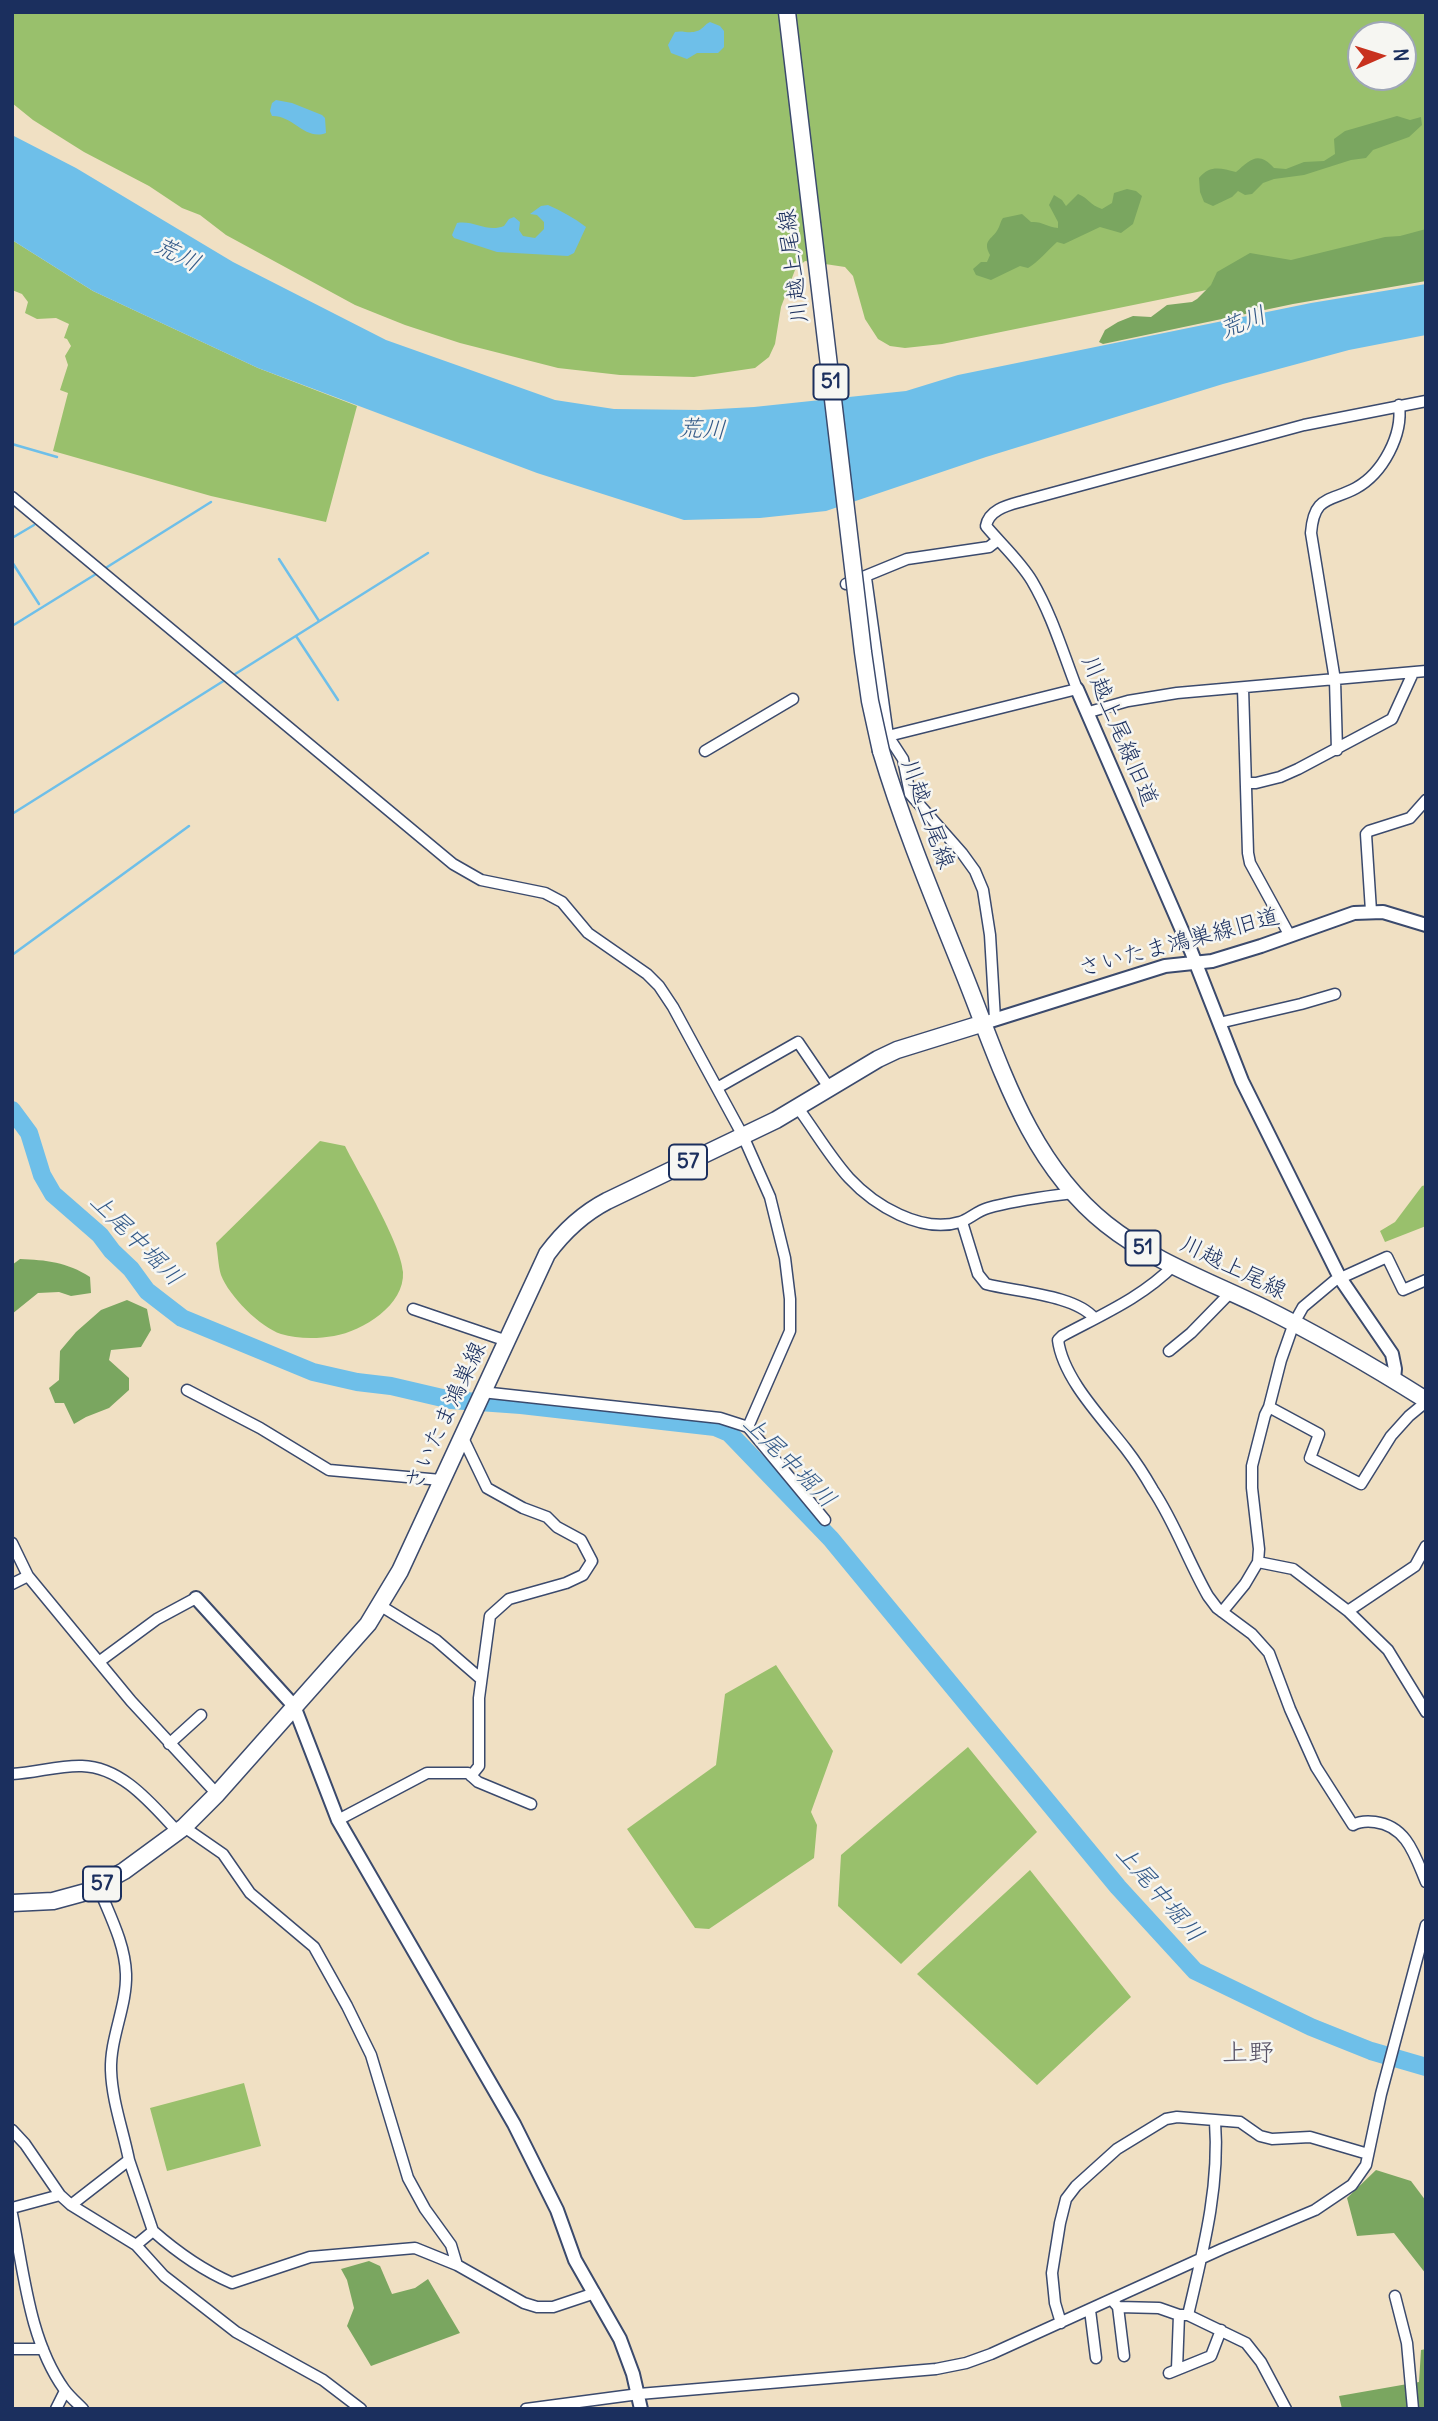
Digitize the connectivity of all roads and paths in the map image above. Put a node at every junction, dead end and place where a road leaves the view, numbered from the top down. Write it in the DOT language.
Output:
graph roads {
  1 [pos="787,12"];
  2 [pos="1426,401"];
  3 [pos="1399,405"];
  4 [pos="12,497"];
  5 [pos="998,540"];
  6 [pos="866,578"];
  7 [pos="846,584"];
  8 [pos="1426,671"];
  9 [pos="1413,673"];
  10 [pos="1335,680"];
  11 [pos="1077,688"];
  12 [pos="1242,688"];
  13 [pos="793,699"];
  14 [pos="1088,712"];
  15 [pos="888,736"];
  16 [pos="1336,750"];
  17 [pos="705,751"];
  18 [pos="1246,783"];
  19 [pos="1426,800"];
  20 [pos="1371,911"];
  21 [pos="1426,925"];
  22 [pos="1290,936"];
  23 [pos="1196,963"];
  24 [pos="1335,994"];
  25 [pos="989,1021"];
  26 [pos="1219,1023"];
  27 [pos="717,1088"];
  28 [pos="830,1089"];
  29 [pos="799,1108"];
  30 [pos="743,1136"];
  31 [pos="1073,1193"];
  32 [pos="962,1222"];
  33 [pos="1174,1265"];
  34 [pos="1340,1278"];
  35 [pos="1426,1280"];
  36 [pos="1231,1292"];
  37 [pos="413,1309"];
  38 [pos="1094,1318"];
  39 [pos="1294,1323"];
  40 [pos="506,1341"];
  41 [pos="1170,1351"];
  42 [pos="1394,1379"];
  43 [pos="187,1390"];
  44 [pos="479,1399"];
  45 [pos="1426,1401"];
  46 [pos="1269,1407"];
  47 [pos="748,1427"];
  48 [pos="462,1435"];
  49 [pos="441,1480"];
  50 [pos="825,1520"];
  51 [pos="12,1543"];
  52 [pos="1426,1546"];
  53 [pos="1258,1562"];
  54 [pos="28,1576"];
  55 [pos="12,1584"];
  56 [pos="196,1598"];
  57 [pos="381,1605"];
  58 [pos="1348,1611"];
  59 [pos="1222,1612"];
  60 [pos="100,1661"];
  61 [pos="481,1679"];
  62 [pos="294,1706"];
  63 [pos="1426,1712"];
  64 [pos="201,1715"];
  65 [pos="169,1744"];
  66 [pos="12,1774"];
  67 [pos="471,1776"];
  68 [pos="217,1794"];
  69 [pos="531,1804"];
  70 [pos="338,1820"];
  71 [pos="181,1830"];
  72 [pos="1426,1882"];
  73 [pos="98,1886"];
  74 [pos="12,1903"];
  75 [pos="1426,1925"];
  76 [pos="1215,2121"];
  77 [pos="12,2130"];
  78 [pos="1368,2154"];
  79 [pos="129,2160"];
  80 [pos="60,2195"];
  81 [pos="71,2205"];
  82 [pos="12,2208"];
  83 [pos="12,2214"];
  84 [pos="153,2231"];
  85 [pos="136,2245"];
  86 [pos="1201,2260"];
  87 [pos="457,2265"];
  88 [pos="596,2293"];
  89 [pos="1395,2296"];
  90 [pos="1115,2304"];
  91 [pos="1090,2310"];
  92 [pos="1183,2315"];
  93 [pos="1061,2323"];
  94 [pos="1221,2330"];
  95 [pos="12,2349"];
  96 [pos="43,2349"];
  97 [pos="1124,2356"];
  98 [pos="1096,2358"];
  99 [pos="65,2391"];
  100 [pos="639,2394"];
  101 [pos="56,2409"];
  102 [pos="83,2409"];
  103 [pos="361,2409"];
  104 [pos="526,2409"];
  105 [pos="641,2409"];
  106 [pos="1286,2409"];
  107 [pos="1413,2409"];
  1 -- 25 [label="main road, 川越上尾線 / 51, bridge"];
  2 -- 3 [label="street"];
  3 -- 5 [label="street, 川越上尾線旧道"];
  3 -- 10 [label="street"];
  4 -- 27 [label="street"];
  5 -- 6 [label="street"];
  5 -- 11 [label="street, 川越上尾線旧道"];
  6 -- 7 [label="street"];
  6 -- 15 [label="street"];
  8 -- 9 [label="street"];
  9 -- 10 [label="street"];
  9 -- 16 [label="street"];
  10 -- 12 [label="street"];
  10 -- 16 [label="street"];
  11 -- 14 [label="street, 川越上尾線旧道"];
  11 -- 15 [label="street"];
  12 -- 14 [label="street"];
  12 -- 18 [label="street"];
  13 -- 17 [label="street"];
  14 -- 23 [label="street, 川越上尾線旧道"];
  15 -- 25 [label="street"];
  16 -- 18 [label="street"];
  18 -- 22 [label="street"];
  19 -- 20 [label="street"];
  20 -- 21 [label="street, さいたま鴻巣線旧道"];
  20 -- 22 [label="street, さいたま鴻巣線旧道"];
  22 -- 23 [label="street, さいたま鴻巣線旧道"];
  23 -- 25 [label="street, さいたま鴻巣線旧道"];
  23 -- 26 [label="street, 川越上尾線旧道"];
  24 -- 26 [label="street"];
  25 -- 28 [label="main road, さいたま鴻巣線 / 57"];
  25 -- 31 [label="main road, 川越上尾線 / 51"];
  26 -- 34 [label="street, 川越上尾線旧道"];
  27 -- 28 [label="street"];
  27 -- 30 [label="street"];
  28 -- 29 [label="main road, さいたま鴻巣線 / 57"];
  29 -- 30 [label="main road, さいたま鴻巣線 / 57"];
  29 -- 32 [label="street"];
  30 -- 40 [label="main road, さいたま鴻巣線 / 57"];
  30 -- 47 [label="street"];
  31 -- 32 [label="street"];
  31 -- 33 [label="main road, 川越上尾線 / 51"];
  32 -- 38 [label="street"];
  33 -- 36 [label="main road, 川越上尾線 / 51"];
  33 -- 38 [label="street"];
  34 -- 35 [label="street"];
  34 -- 39 [label="street"];
  34 -- 42 [label="street"];
  36 -- 39 [label="main road, 川越上尾線 / 51"];
  36 -- 41 [label="street"];
  37 -- 40 [label="street"];
  38 -- 59 [label="street"];
  39 -- 42 [label="main road, 川越上尾線 / 51"];
  39 -- 46 [label="street"];
  40 -- 44 [label="main road, さいたま鴻巣線 / 57"];
  42 -- 45 [label="main road, 川越上尾線 / 51"];
  43 -- 49 [label="street"];
  44 -- 47 [label="street"];
  44 -- 48 [label="main road, さいたま鴻巣線 / 57"];
  45 -- 46 [label="street"];
  46 -- 53 [label="street"];
  47 -- 50 [label="street"];
  48 -- 49 [label="main road, さいたま鴻巣線 / 57"];
  48 -- 61 [label="street"];
  49 -- 57 [label="main road, さいたま鴻巣線 / 57"];
  51 -- 54 [label="street"];
  52 -- 58 [label="street"];
  53 -- 58 [label="street"];
  53 -- 59 [label="street"];
  54 -- 55 [label="street"];
  54 -- 60 [label="street"];
  56 -- 60 [label="street"];
  56 -- 62 [label="street"];
  57 -- 61 [label="street"];
  57 -- 62 [label="main road, さいたま鴻巣線 / 57"];
  58 -- 63 [label="street"];
  59 -- 72 [label="street"];
  60 -- 65 [label="street"];
  61 -- 67 [label="street"];
  62 -- 68 [label="main road, さいたま鴻巣線 / 57"];
  62 -- 70 [label="street"];
  64 -- 65 [label="street"];
  65 -- 68 [label="street"];
  66 -- 71 [label="street"];
  67 -- 69 [label="street"];
  67 -- 70 [label="street"];
  68 -- 71 [label="main road, さいたま鴻巣線 / 57"];
  70 -- 88 [label="street"];
  71 -- 73 [label="main road, さいたま鴻巣線 / 57"];
  71 -- 87 [label="street"];
  73 -- 74 [label="main road, さいたま鴻巣線 / 57"];
  73 -- 79 [label="street"];
  75 -- 78 [label="street"];
  76 -- 78 [label="street"];
  76 -- 86 [label="street"];
  76 -- 93 [label="street"];
  77 -- 80 [label="street"];
  78 -- 86 [label="street"];
  79 -- 81 [label="street"];
  79 -- 84 [label="street"];
  80 -- 81 [label="street"];
  80 -- 82 [label="street"];
  81 -- 85 [label="street"];
  83 -- 96 [label="street"];
  84 -- 85 [label="street"];
  84 -- 87 [label="street"];
  85 -- 103 [label="street"];
  86 -- 90 [label="street"];
  86 -- 92 [label="street"];
  87 -- 88 [label="street"];
  88 -- 100 [label="street"];
  89 -- 107 [label="street"];
  90 -- 91 [label="street"];
  90 -- 92 [label="street"];
  90 -- 97 [label="street"];
  91 -- 93 [label="street"];
  91 -- 98 [label="street"];
  92 -- 94 [label="street"];
  92 -- 94 [label="street"];
  93 -- 100 [label="street"];
  94 -- 106 [label="street"];
  95 -- 96 [label="street"];
  96 -- 99 [label="street"];
  99 -- 101 [label="street"];
  99 -- 102 [label="street"];
  100 -- 104 [label="street"];
  100 -- 105 [label="street"];
}
